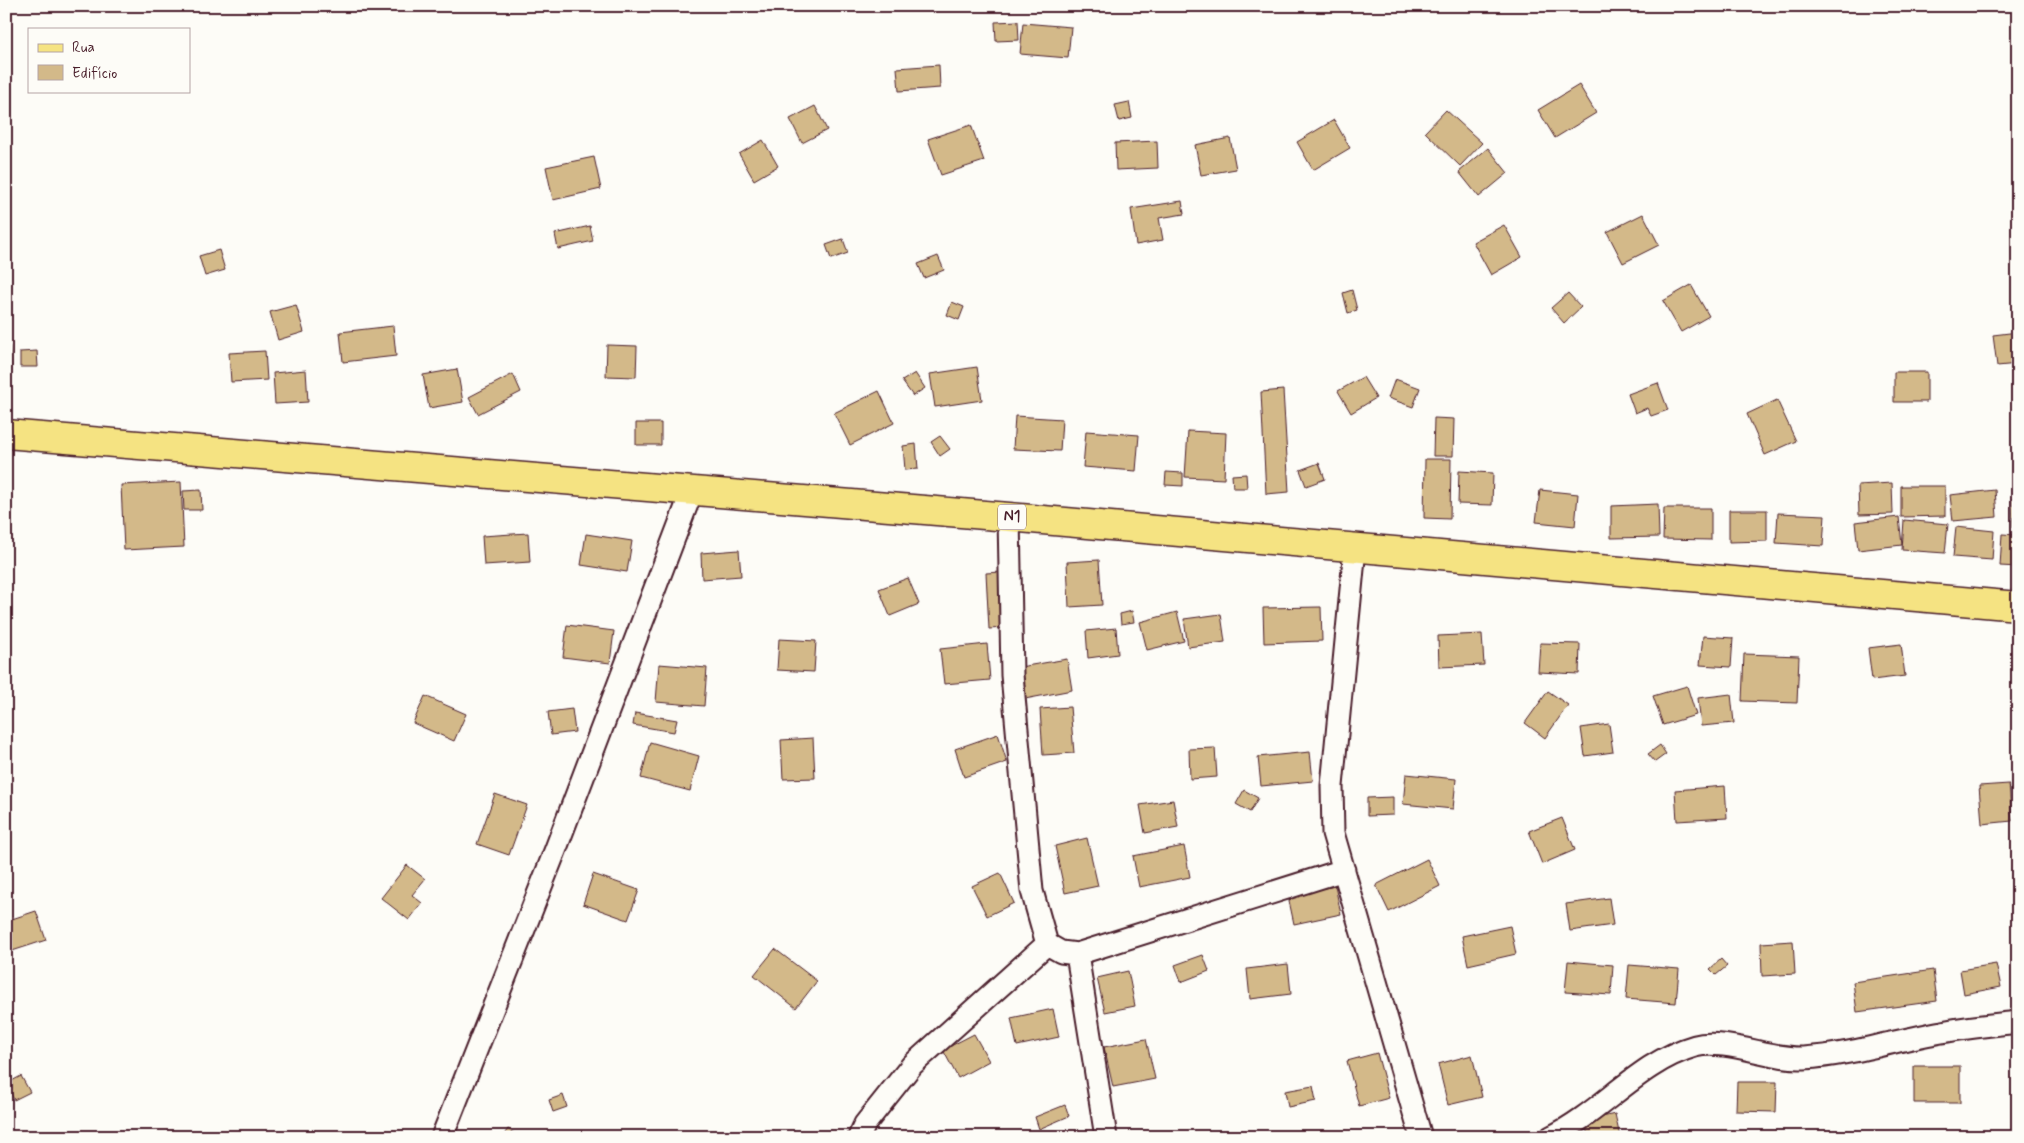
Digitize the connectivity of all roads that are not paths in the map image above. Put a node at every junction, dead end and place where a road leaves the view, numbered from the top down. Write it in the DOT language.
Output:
graph roads {
  1 [pos="6,434"];
  2 [pos="692,491"];
  3 [pos="1010,517"];
  4 [pos="1355,548"];
  5 [pos="2018,606"];
  6 [pos="1344,870"];
  7 [pos="1047,944"];
  8 [pos="1076,954"];
  9 [pos="2018,1022"];
  10 [pos="442,1137"];
  11 [pos="859,1137"];
  12 [pos="1106,1137"];
  13 [pos="1421,1137"];
  14 [pos="1551,1137"];
  1 -- 2 [label="main road, N1"];
  2 -- 3 [label="main road, N1"];
  2 -- 10 [label="street"];
  3 -- 4 [label="main road, N1"];
  3 -- 7 [label="street"];
  4 -- 5 [label="main road, N1"];
  4 -- 6 [label="street"];
  6 -- 8 [label="street"];
  6 -- 13 [label="street"];
  7 -- 8 [label="street"];
  7 -- 11 [label="street"];
  8 -- 12 [label="street"];
  9 -- 14 [label="street"];
}
